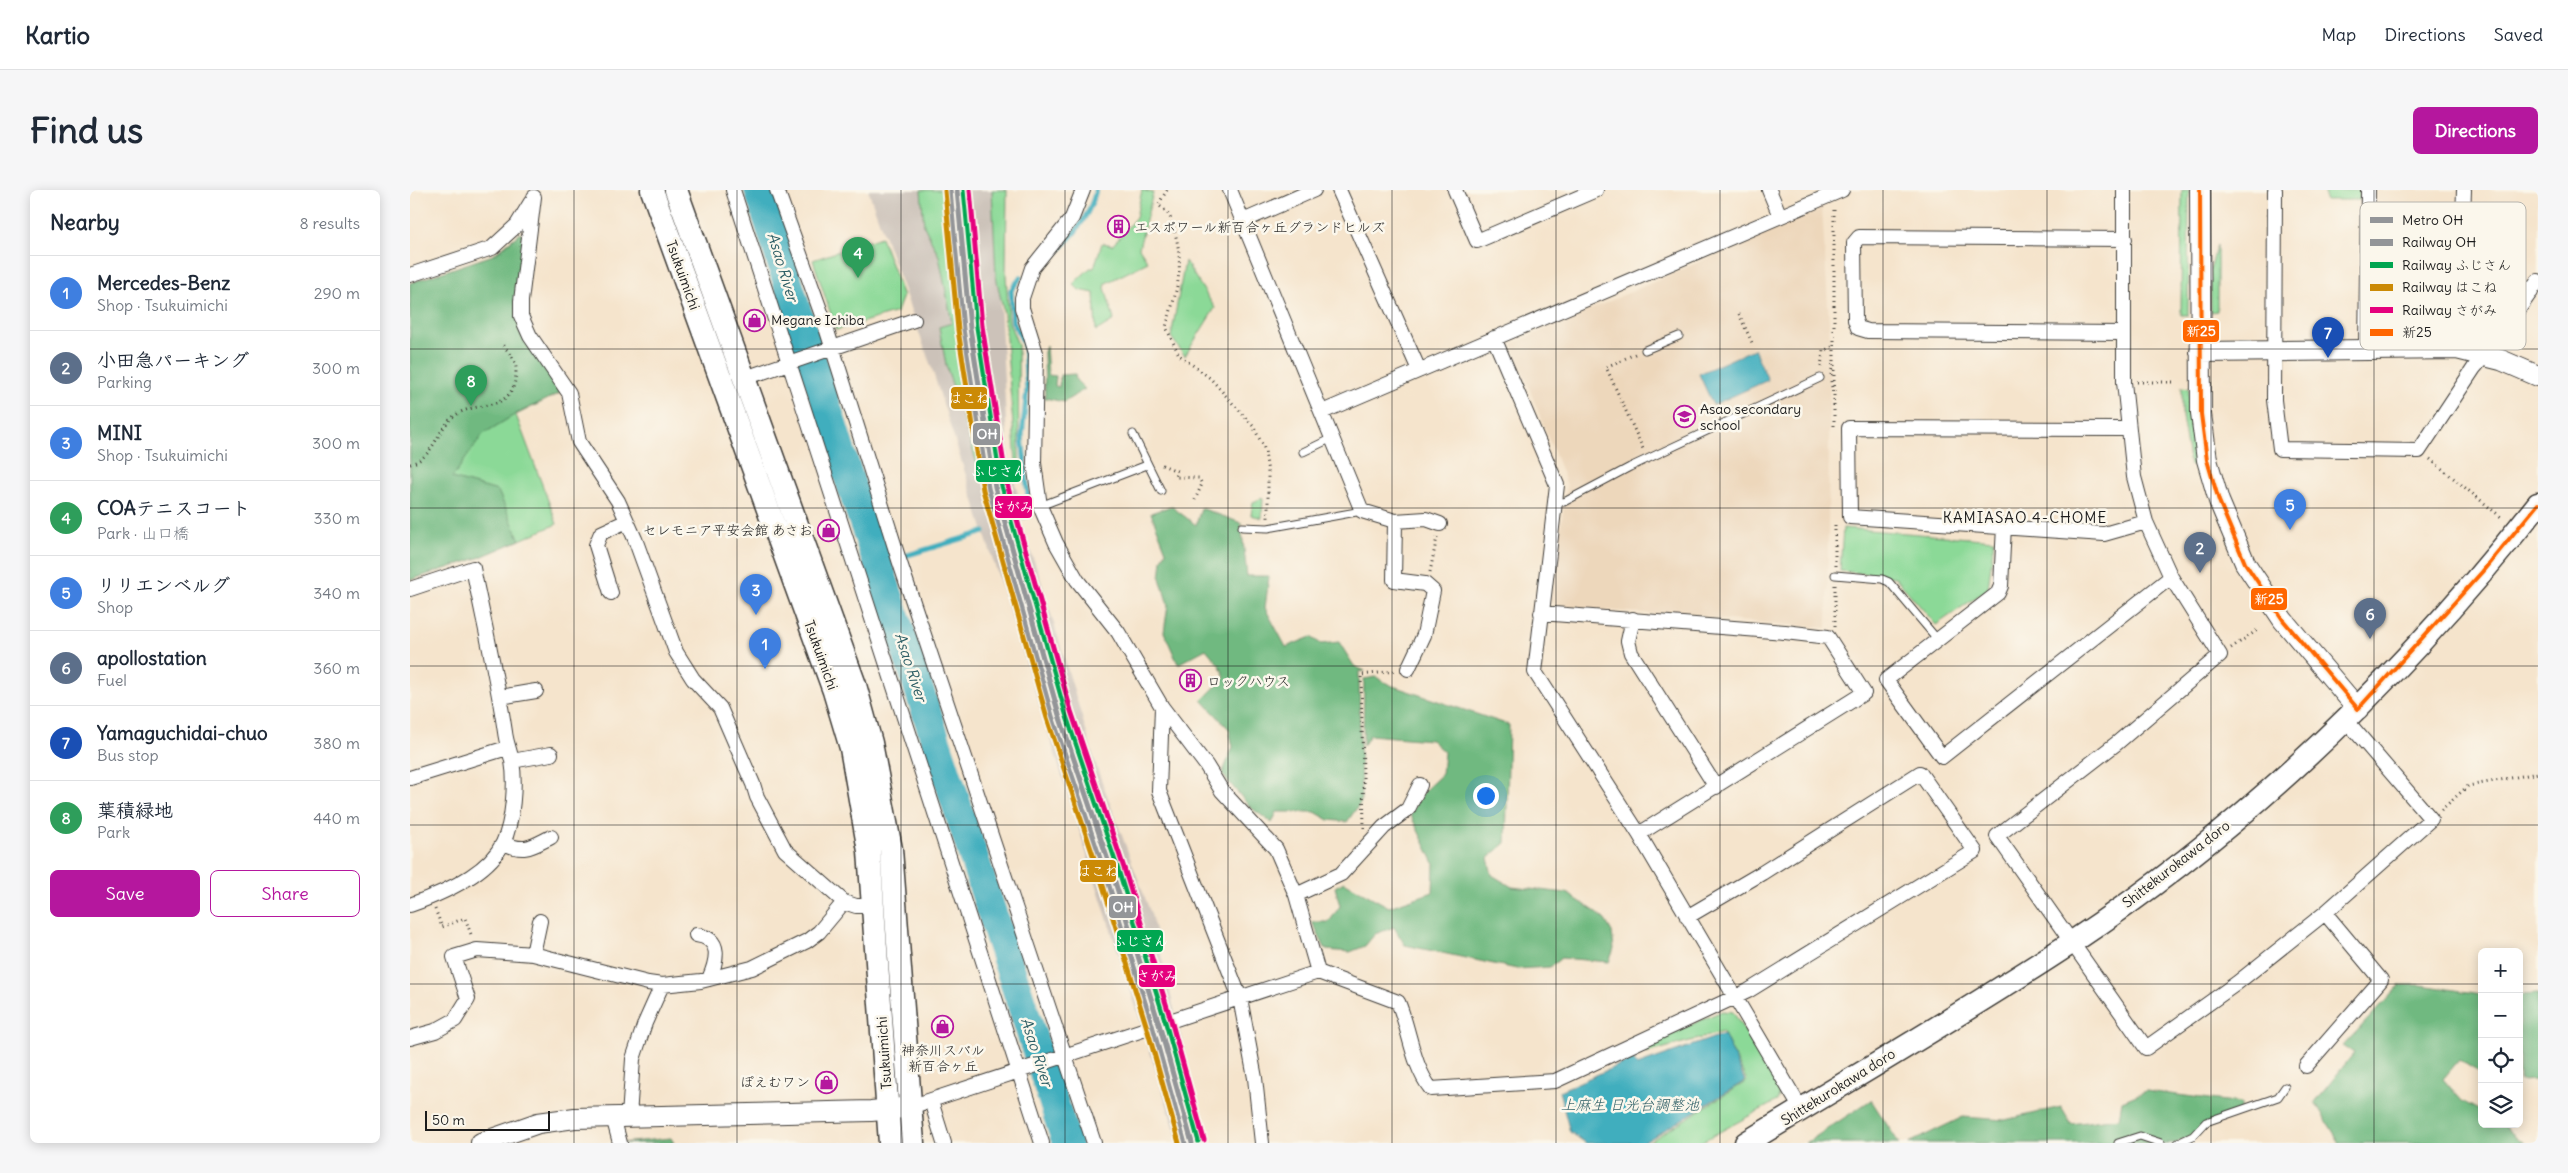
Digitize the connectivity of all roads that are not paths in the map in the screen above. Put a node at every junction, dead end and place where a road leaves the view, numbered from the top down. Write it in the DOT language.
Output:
graph roads {
  1 [pos="652,190"];
  2 [pos="676,190"];
  3 [pos="733,190"];
  4 [pos="778,190"];
  5 [pos="1084,190"];
  6 [pos="1230,190"];
  7 [pos="1314,190"];
  8 [pos="1339,190"];
  9 [pos="1455,190"];
  10 [pos="1596,190"];
  11 [pos="1769,190"];
  12 [pos="2124,190"];
  13 [pos="2200,190"];
  14 [pos="2275,190"];
  15 [pos="1838,192"];
  16 [pos="534,193"];
  17 [pos="1780,216"];
  18 [pos="1243,221"];
  19 [pos="2125,239"];
  20 [pos="410,275"];
  21 [pos="2534,286"];
  22 [pos="2526,298"];
  23 [pos="914,320"];
  24 [pos="2122,333"];
  25 [pos="1679,336"];
  26 [pos="1494,338"];
  27 [pos="828,349"];
  28 [pos="1645,350"];
  29 [pos="2366,350"];
  30 [pos="2462,350"];
  31 [pos="2488,350"];
  32 [pos="2274,351"];
  33 [pos="2200,352"];
  34 [pos="2484,354"];
  35 [pos="793,361"];
  36 [pos="1419,370"];
  37 [pos="2538,376"];
  38 [pos="745,378"];
  39 [pos="1820,378"];
  40 [pos="1322,412"];
  41 [pos="2128,429"];
  42 [pos="1133,434"];
  43 [pos="1332,438"];
  44 [pos="1303,452"];
  45 [pos="1147,465"];
  46 [pos="1161,491"];
  47 [pos="1556,501"];
  48 [pos="2538,504"];
  49 [pos="1040,506"];
  50 [pos="1362,511"];
  51 [pos="1395,520"];
  52 [pos="627,521"];
  53 [pos="2146,522"];
  54 [pos="1440,524"];
  55 [pos="2004,526"];
  56 [pos="1242,527"];
  57 [pos="1835,575"];
  58 [pos="2171,577"];
  59 [pos="410,589"];
  60 [pos="611,593"];
  61 [pos="1541,613"];
  62 [pos="1633,619"];
  63 [pos="1938,640"];
  64 [pos="1408,670"];
  65 [pos="536,691"];
  66 [pos="500,697"];
  67 [pos="1162,706"];
  68 [pos="2352,714"];
  69 [pos="510,754"];
  70 [pos="551,754"];
  71 [pos="410,778"];
  72 [pos="1420,785"];
  73 [pos="1716,787"];
  74 [pos="1639,834"];
  75 [pos="551,837"];
  76 [pos="503,843"];
  77 [pos="1296,895"];
  78 [pos="844,902"];
  79 [pos="410,904"];
  80 [pos="875,906"];
  81 [pos="2325,914"];
  82 [pos="1687,917"];
  83 [pos="540,921"];
  84 [pos="696,935"];
  85 [pos="2072,942"];
  86 [pos="533,954"];
  87 [pos="1318,972"];
  88 [pos="709,979"];
  89 [pos="662,985"];
  90 [pos="1735,996"];
  91 [pos="1240,998"];
  92 [pos="410,1038"];
  93 [pos="1059,1056"];
  94 [pos="2306,1066"];
  95 [pos="1025,1069"];
  96 [pos="2285,1087"];
  97 [pos="920,1104"];
  98 [pos="888,1110"];
  99 [pos="1801,1110"];
  100 [pos="621,1117"];
  101 [pos="481,1143"];
  102 [pos="620,1143"];
  103 [pos="890,1143"];
  104 [pos="912,1143"];
  105 [pos="944,1143"];
  106 [pos="1042,1143"];
  107 [pos="1094,1143"];
  108 [pos="1262,1143"];
  109 [pos="1746,1143"];
  110 [pos="2118,1143"];
  111 [pos="2162,1143"];
  112 [pos="2178,1143"];
  1 -- 80 [label="main road, Tsukuimichi"];
  2 -- 38 [label="main road, Tsukuimichi"];
  3 -- 35 [label="street"];
  4 -- 27 [label="street"];
  5 -- 49 [label="street"];
  6 -- 18 [label="street"];
  7 -- 18 [label="street"];
  8 -- 36 [label="street"];
  9 -- 10 [label="street"];
  11 -- 17 [label="street"];
  12 -- 19 [label="street"];
  13 -- 33 [label="street"];
  14 -- 32 [label="street"];
  15 -- 17 [label="street"];
  16 -- 20 [label="street"];
  16 -- 52 [label="street"];
  17 -- 26 [label="street"];
  18 -- 40 [label="street"];
  19 -- 24 [label="street"];
  19 -- 24 [label="street"];
  21 -- 22 [label="street"];
  23 -- 27 [label="street"];
  24 -- 41 [label="street"];
  25 -- 28 [label="lane"];
  26 -- 36 [label="street"];
  26 -- 47 [label="street"];
  27 -- 35 [label="street"];
  27 -- 93 [label="street"];
  29 -- 32 [label="street"];
  30 -- 34 [label="street"];
  31 -- 34 [label="street"];
  32 -- 33 [label="street"];
  32 -- 34 [label="street"];
  33 -- 68 [label="street"];
  34 -- 37 [label="street"];
  35 -- 38 [label="street"];
  35 -- 95 [label="street"];
  36 -- 40 [label="street"];
  38 -- 97 [label="main road, Tsukuimichi"];
  39 -- 47 [label="lane"];
  40 -- 43 [label="street"];
  41 -- 53 [label="street"];
  41 -- 55 [label="street"];
  42 -- 45 [label="lane"];
  43 -- 44 [label="lane"];
  43 -- 50 [label="street"];
  45 -- 46 [label="lane"];
  45 -- 49 [label="lane"];
  47 -- 61 [label="street"];
  48 -- 68 [label="main road, Shittekurokawa doro"];
  49 -- 67 [label="street"];
  50 -- 51 [label="street"];
  50 -- 56 [label="lane"];
  51 -- 54 [label="street"];
  51 -- 64 [label="street"];
  52 -- 60 [label="street"];
  52 -- 78 [label="street"];
  53 -- 55 [label="street"];
  53 -- 58 [label="street"];
  55 -- 63 [label="street"];
  57 -- 63 [label="lane"];
  58 -- 63 [label="street"];
  58 -- 85 [label="street"];
  59 -- 66 [label="street"];
  61 -- 62 [label="street"];
  61 -- 74 [label="street"];
  62 -- 73 [label="street"];
  62 -- 73 [label="street"];
  65 -- 66 [label="street"];
  66 -- 69 [label="street"];
  67 -- 77 [label="street"];
  67 -- 91 [label="street"];
  68 -- 81 [label="street"];
  68 -- 85 [label="main road, Shittekurokawa doro"];
  69 -- 70 [label="street"];
  69 -- 71 [label="street"];
  69 -- 76 [label="street"];
  72 -- 77 [label="street"];
  73 -- 74 [label="street"];
  74 -- 82 [label="street"];
  75 -- 76 [label="street"];
  76 -- 79 [label="street"];
  77 -- 87 [label="street"];
  78 -- 80 [label="street"];
  78 -- 88 [label="street"];
  80 -- 98 [label="main road, Tsukuimichi"];
  81 -- 85 [label="street"];
  81 -- 94 [label="street"];
  82 -- 90 [label="street"];
  82 -- 90 [label="street"];
  83 -- 86 [label="street"];
  84 -- 88 [label="street"];
  85 -- 99 [label="main road, Shittekurokawa doro"];
  86 -- 89 [label="street"];
  86 -- 92 [label="street"];
  87 -- 90 [label="street"];
  87 -- 91 [label="street"];
  88 -- 89 [label="street"];
  89 -- 100 [label="street"];
  90 -- 99 [label="street"];
  91 -- 93 [label="street"];
  91 -- 108 [label="street"];
  93 -- 95 [label="street"];
  93 -- 107 [label="street"];
  95 -- 97 [label="street"];
  95 -- 106 [label="street"];
  96 -- 112 [label="lane"];
  97 -- 98 [label="street"];
  97 -- 104 [label="main road, Tsukuimichi"];
  97 -- 105 [label="street"];
  98 -- 100 [label="street"];
  98 -- 103 [label="main road, Tsukuimichi"];
  99 -- 109 [label="main road, Shittekurokawa doro"];
  100 -- 101 [label="street"];
  100 -- 102 [label="street"];
  110 -- 111 [label="lane"];
}
